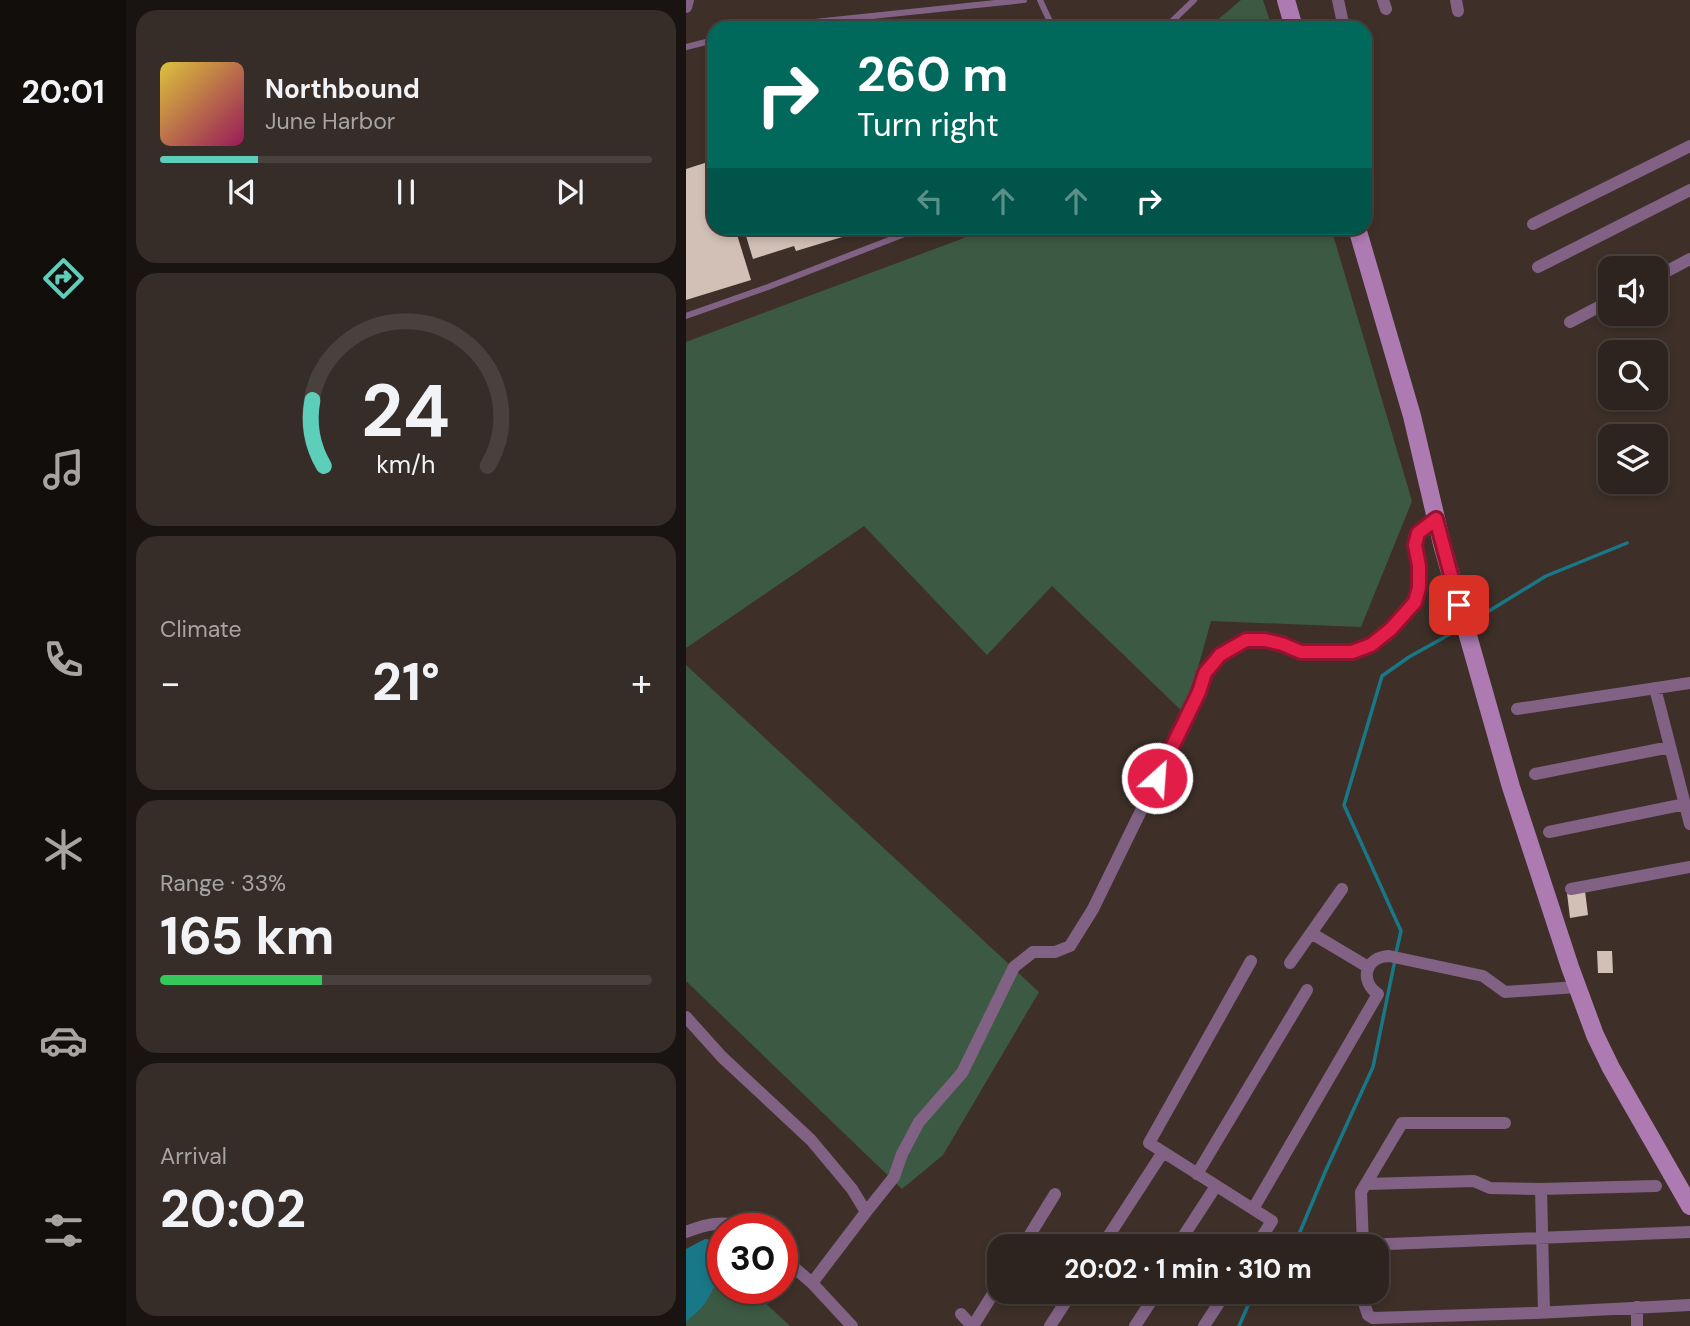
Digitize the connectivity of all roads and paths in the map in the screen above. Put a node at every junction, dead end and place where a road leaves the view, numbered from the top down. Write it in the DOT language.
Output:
graph roads {
  1 [pos="688,0"];
  2 [pos="1024,0"];
  3 [pos="1040,0"];
  4 [pos="1194,0"];
  5 [pos="1286,0"];
  6 [pos="1338,0"];
  7 [pos="686,7"];
  8 [pos="824,21"];
  9 [pos="1050,21"];
  10 [pos="1172,21"];
  11 [pos="1292,21"];
  12 [pos="1342,21"];
  13 [pos="707,42"];
  14 [pos="686,47"];
  15 [pos="1690,146"];
  16 [pos="1690,190"];
  17 [pos="1533,224"];
  18 [pos="902,235"];
  19 [pos="1359,235"];
  20 [pos="1690,259"];
  21 [pos="1538,267"];
  22 [pos="1668,271"];
  23 [pos="1598,307"];
  24 [pos="686,316"];
  25 [pos="1570,322"];
  26 [pos="1436,519"];
  27 [pos="1690,683"];
  28 [pos="1655,688"];
  29 [pos="1517,709"];
  30 [pos="1670,747"];
  31 [pos="1535,774"];
  32 [pos="1685,804"];
  33 [pos="1690,824"];
  34 [pos="1549,832"];
  35 [pos="1690,867"];
  36 [pos="1342,889"];
  37 [pos="1571,889"];
  38 [pos="1311,933"];
  39 [pos="1251,961"];
  40 [pos="1290,963"];
  41 [pos="1368,967"];
  42 [pos="1577,986"];
  43 [pos="1307,990"];
  44 [pos="686,1017"];
  45 [pos="1505,1123"];
  46 [pos="1163,1152"];
  47 [pos="1197,1174"];
  48 [pos="1366,1184"];
  49 [pos="1216,1186"];
  50 [pos="1657,1186"];
  51 [pos="1541,1189"];
  52 [pos="1055,1194"];
  53 [pos="1690,1206"];
  54 [pos="1253,1209"];
  55 [pos="866,1212"];
  56 [pos="707,1225"];
  57 [pos="686,1232"];
  58 [pos="1690,1232"];
  59 [pos="1030,1234"];
  60 [pos="1110,1234"];
  61 [pos="1185,1234"];
  62 [pos="1264,1234"];
  63 [pos="1363,1234"];
  64 [pos="1543,1238"];
  65 [pos="1389,1245"];
  66 [pos="798,1269"];
  67 [pos="812,1283"];
  68 [pos="987,1298"];
  69 [pos="1064,1304"];
  70 [pos="1149,1304"];
  71 [pos="1218,1304"];
  72 [pos="1365,1304"];
  73 [pos="1690,1305"];
  74 [pos="1637,1307"];
  75 [pos="1544,1312"];
  76 [pos="966,1322"];
  77 [pos="852,1326"];
  78 [pos="1050,1326"];
  79 [pos="1135,1326"];
  80 [pos="1204,1326"];
  81 [pos="1637,1326"];
  1 -- 7 [label="street"];
  2 -- 8 [label="lane"];
  3 -- 9 [label="lane"];
  4 -- 10 [label="lane"];
  5 -- 11 [label="street"];
  6 -- 12 [label="street"];
  13 -- 14 [label="lane"];
  15 -- 17 [label="street"];
  16 -- 21 [label="street"];
  18 -- 24 [label="lane"];
  19 -- 26 [label="street"];
  20 -- 22 [label="street"];
  23 -- 25 [label="street"];
  26 -- 42 [label="street"];
  26 -- 55 [label="street"];
  27 -- 28 [label="street"];
  28 -- 29 [label="street"];
  28 -- 30 [label="street"];
  30 -- 31 [label="street"];
  30 -- 32 [label="street"];
  32 -- 33 [label="street"];
  32 -- 34 [label="street"];
  35 -- 37 [label="street"];
  36 -- 38 [label="street"];
  38 -- 40 [label="street"];
  38 -- 41 [label="street"];
  39 -- 46 [label="street"];
  41 -- 42 [label="street"];
  41 -- 54 [label="street"];
  42 -- 53 [label="street"];
  43 -- 47 [label="street"];
  44 -- 55 [label="street"];
  45 -- 48 [label="street"];
  46 -- 47 [label="street"];
  46 -- 60 [label="street"];
  47 -- 49 [label="street"];
  48 -- 51 [label="street"];
  48 -- 63 [label="street"];
  49 -- 54 [label="street"];
  49 -- 61 [label="street"];
  50 -- 51 [label="street"];
  51 -- 64 [label="street"];
  52 -- 59 [label="street"];
  54 -- 62 [label="street"];
  55 -- 67 [label="street"];
  56 -- 57 [label="street"];
  58 -- 64 [label="street"];
  64 -- 65 [label="street"];
  64 -- 75 [label="street"];
  66 -- 67 [label="street"];
  67 -- 77 [label="street"];
  68 -- 76 [label="street"];
  69 -- 78 [label="street"];
  70 -- 79 [label="street"];
  71 -- 80 [label="street"];
  72 -- 75 [label="street"];
  73 -- 74 [label="street"];
  74 -- 75 [label="street"];
  74 -- 81 [label="street"];
}
